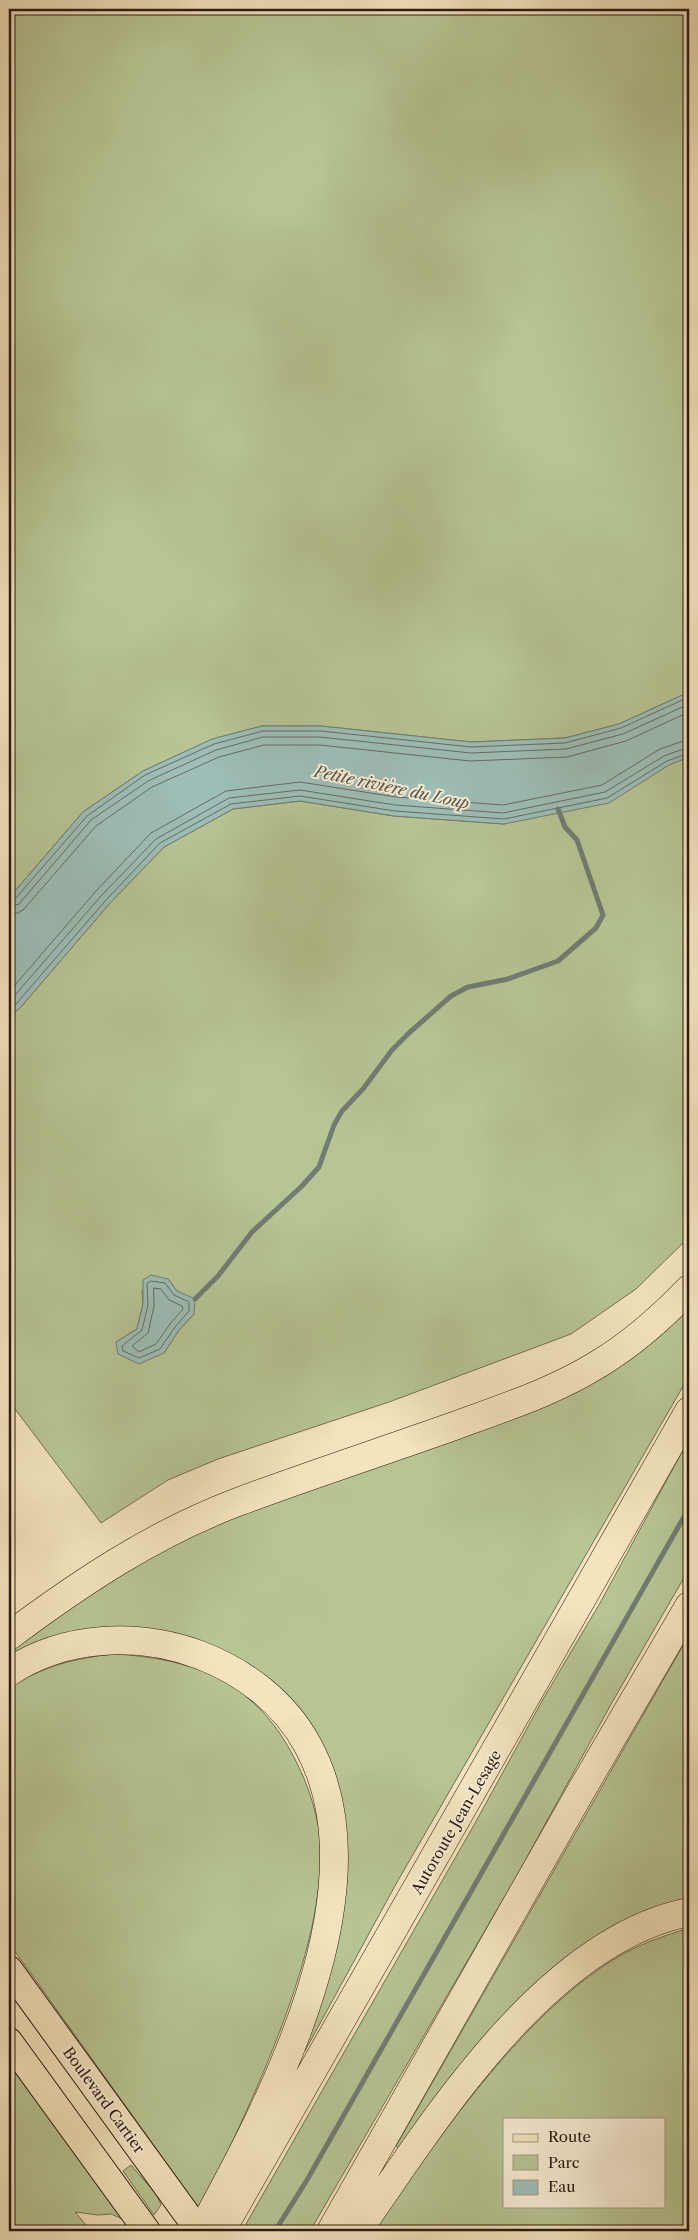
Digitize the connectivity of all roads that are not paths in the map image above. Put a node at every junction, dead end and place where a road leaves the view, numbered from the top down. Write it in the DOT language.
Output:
graph roads {
  1 [pos="689,1289"];
  2 [pos="689,1411"];
  3 [pos="689,1606"];
  4 [pos="9,1636"];
  5 [pos="9,1672"];
  6 [pos="689,1912"];
  7 [pos="9,1969"];
  8 [pos="9,2041"];
  9 [pos="147,2231"];
  10 [pos="200,2231"];
  11 [pos="221,2231"];
  12 [pos="331,2231"];
  13 [pos="358,2231"];
  1 -- 4 [label="highway"];
  2 -- 11 [label="highway, Autoroute Jean-Lesage"];
  3 -- 12 [label="highway"];
  5 -- 10 [label="highway"];
  6 -- 13 [label="highway"];
  7 -- 10 [label="main road, Boulevard Cartier"];
  8 -- 9 [label="main road"];
}
